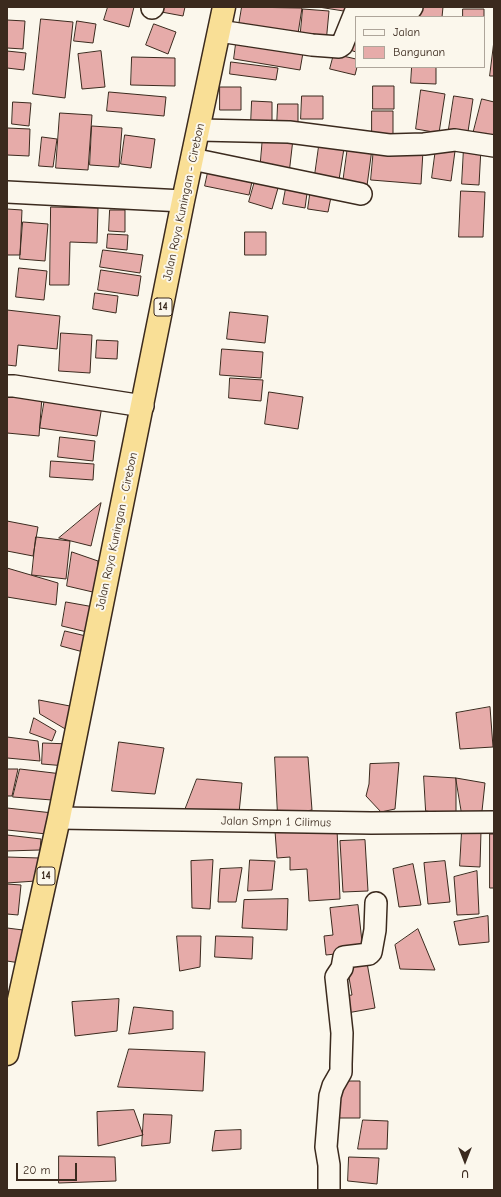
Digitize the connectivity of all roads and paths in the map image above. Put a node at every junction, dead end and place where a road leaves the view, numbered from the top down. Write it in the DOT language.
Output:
graph roads {
  1 [pos="224,7"];
  2 [pos="412,7"];
  3 [pos="220,31"];
  4 [pos="200,130"];
  5 [pos="494,146"];
  6 [pos="192,159"];
  7 [pos="7,192"];
  8 [pos="361,194"];
  9 [pos="183,202"];
  10 [pos="7,386"];
  11 [pos="143,406"];
  12 [pos="59,818"];
  13 [pos="494,822"];
  14 [pos="376,903"];
  15 [pos="7,1054"];
  16 [pos="329,1190"];
  1 -- 3 [label="highway, Jalan Raya Kuningan - Cirebon / 14"];
  2 -- 3 [label="street"];
  3 -- 4 [label="highway, Jalan Raya Kuningan - Cirebon / 14"];
  4 -- 5 [label="street"];
  4 -- 6 [label="highway, Jalan Raya Kuningan - Cirebon / 14"];
  6 -- 8 [label="street"];
  6 -- 9 [label="highway, Jalan Raya Kuningan - Cirebon / 14"];
  7 -- 9 [label="street"];
  9 -- 11 [label="highway, Jalan Raya Kuningan - Cirebon / 14"];
  10 -- 11 [label="street"];
  11 -- 12 [label="highway, Jalan Raya Kuningan - Cirebon / 14"];
  12 -- 13 [label="street, Jalan Smpn 1 Cilimus"];
  12 -- 15 [label="highway, Jalan Raya Kuningan - Cirebon / 14"];
  14 -- 16 [label="street"];
}
